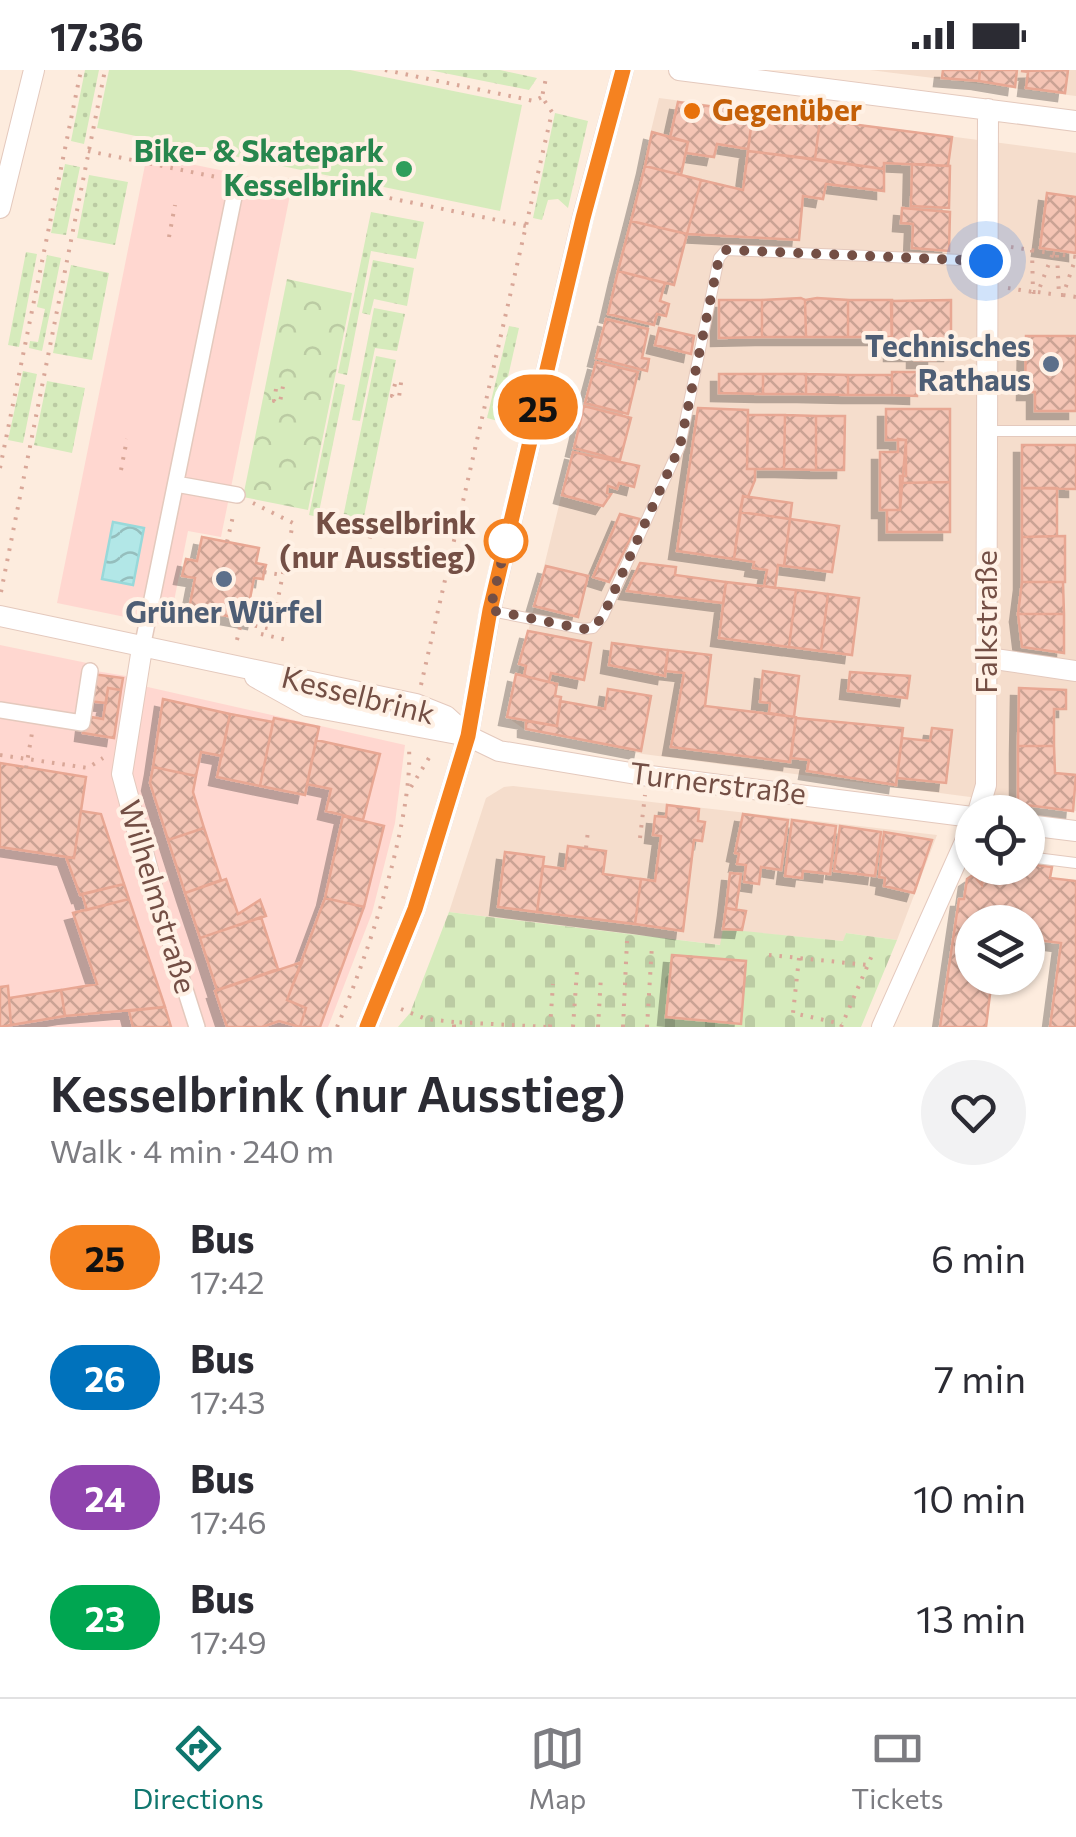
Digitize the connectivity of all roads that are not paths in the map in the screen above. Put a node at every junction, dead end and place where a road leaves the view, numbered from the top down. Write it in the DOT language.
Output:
graph roads {
  1 [pos="34,70"];
  2 [pos="623,70"];
  3 [pos="678,70"];
  4 [pos="988,110"];
  5 [pos="1076,121"];
  6 [pos="237,182"];
  7 [pos="0,208"];
  8 [pos="986,261"];
  9 [pos="986,431"];
  10 [pos="1076,431"];
  11 [pos="176,484"];
  12 [pos="237,496"];
  13 [pos="490,610"];
  14 [pos="0,616"];
  15 [pos="142,648"];
  16 [pos="988,658"];
  17 [pos="238,667"];
  18 [pos="90,671"];
  19 [pos="1076,671"];
  20 [pos="0,710"];
  21 [pos="468,736"];
  22 [pos="983,795"];
  23 [pos="955,816"];
  24 [pos="1045,826"];
  25 [pos="1076,831"];
  26 [pos="1045,858"];
  27 [pos="1076,863"];
  28 [pos="955,874"];
  29 [pos="152,885"];
  30 [pos="197,1027"];
  31 [pos="367,1027"];
  32 [pos="882,1027"];
  1 -- 7 [label="street"];
  2 -- 13 [label="street"];
  3 -- 4 [label="street"];
  4 -- 5 [label="street"];
  4 -- 8 [label="street, Falkstraße"];
  6 -- 11 [label="street"];
  8 -- 9 [label="street, Falkstraße"];
  8 -- 13 [label="lane"];
  9 -- 10 [label="lane"];
  9 -- 16 [label="street, Falkstraße"];
  11 -- 12 [label="street"];
  11 -- 15 [label="street"];
  13 -- 21 [label="street"];
  14 -- 15 [label="street, Kesselbrink"];
  15 -- 17 [label="street, Kesselbrink"];
  15 -- 29 [label="street, Wilhelmstraße"];
  16 -- 19 [label="street"];
  16 -- 22 [label="street, Falkstraße"];
  17 -- 21 [label="street, Kesselbrink"];
  17 -- 21 [label="street, Kesselbrink"];
  18 -- 20 [label="street"];
  21 -- 23 [label="street, Turnerstraße"];
  21 -- 31 [label="street"];
  24 -- 25 [label="street"];
  26 -- 27 [label="lane"];
  28 -- 32 [label="street"];
  29 -- 30 [label="street, Wilhelmstraße"];
}
